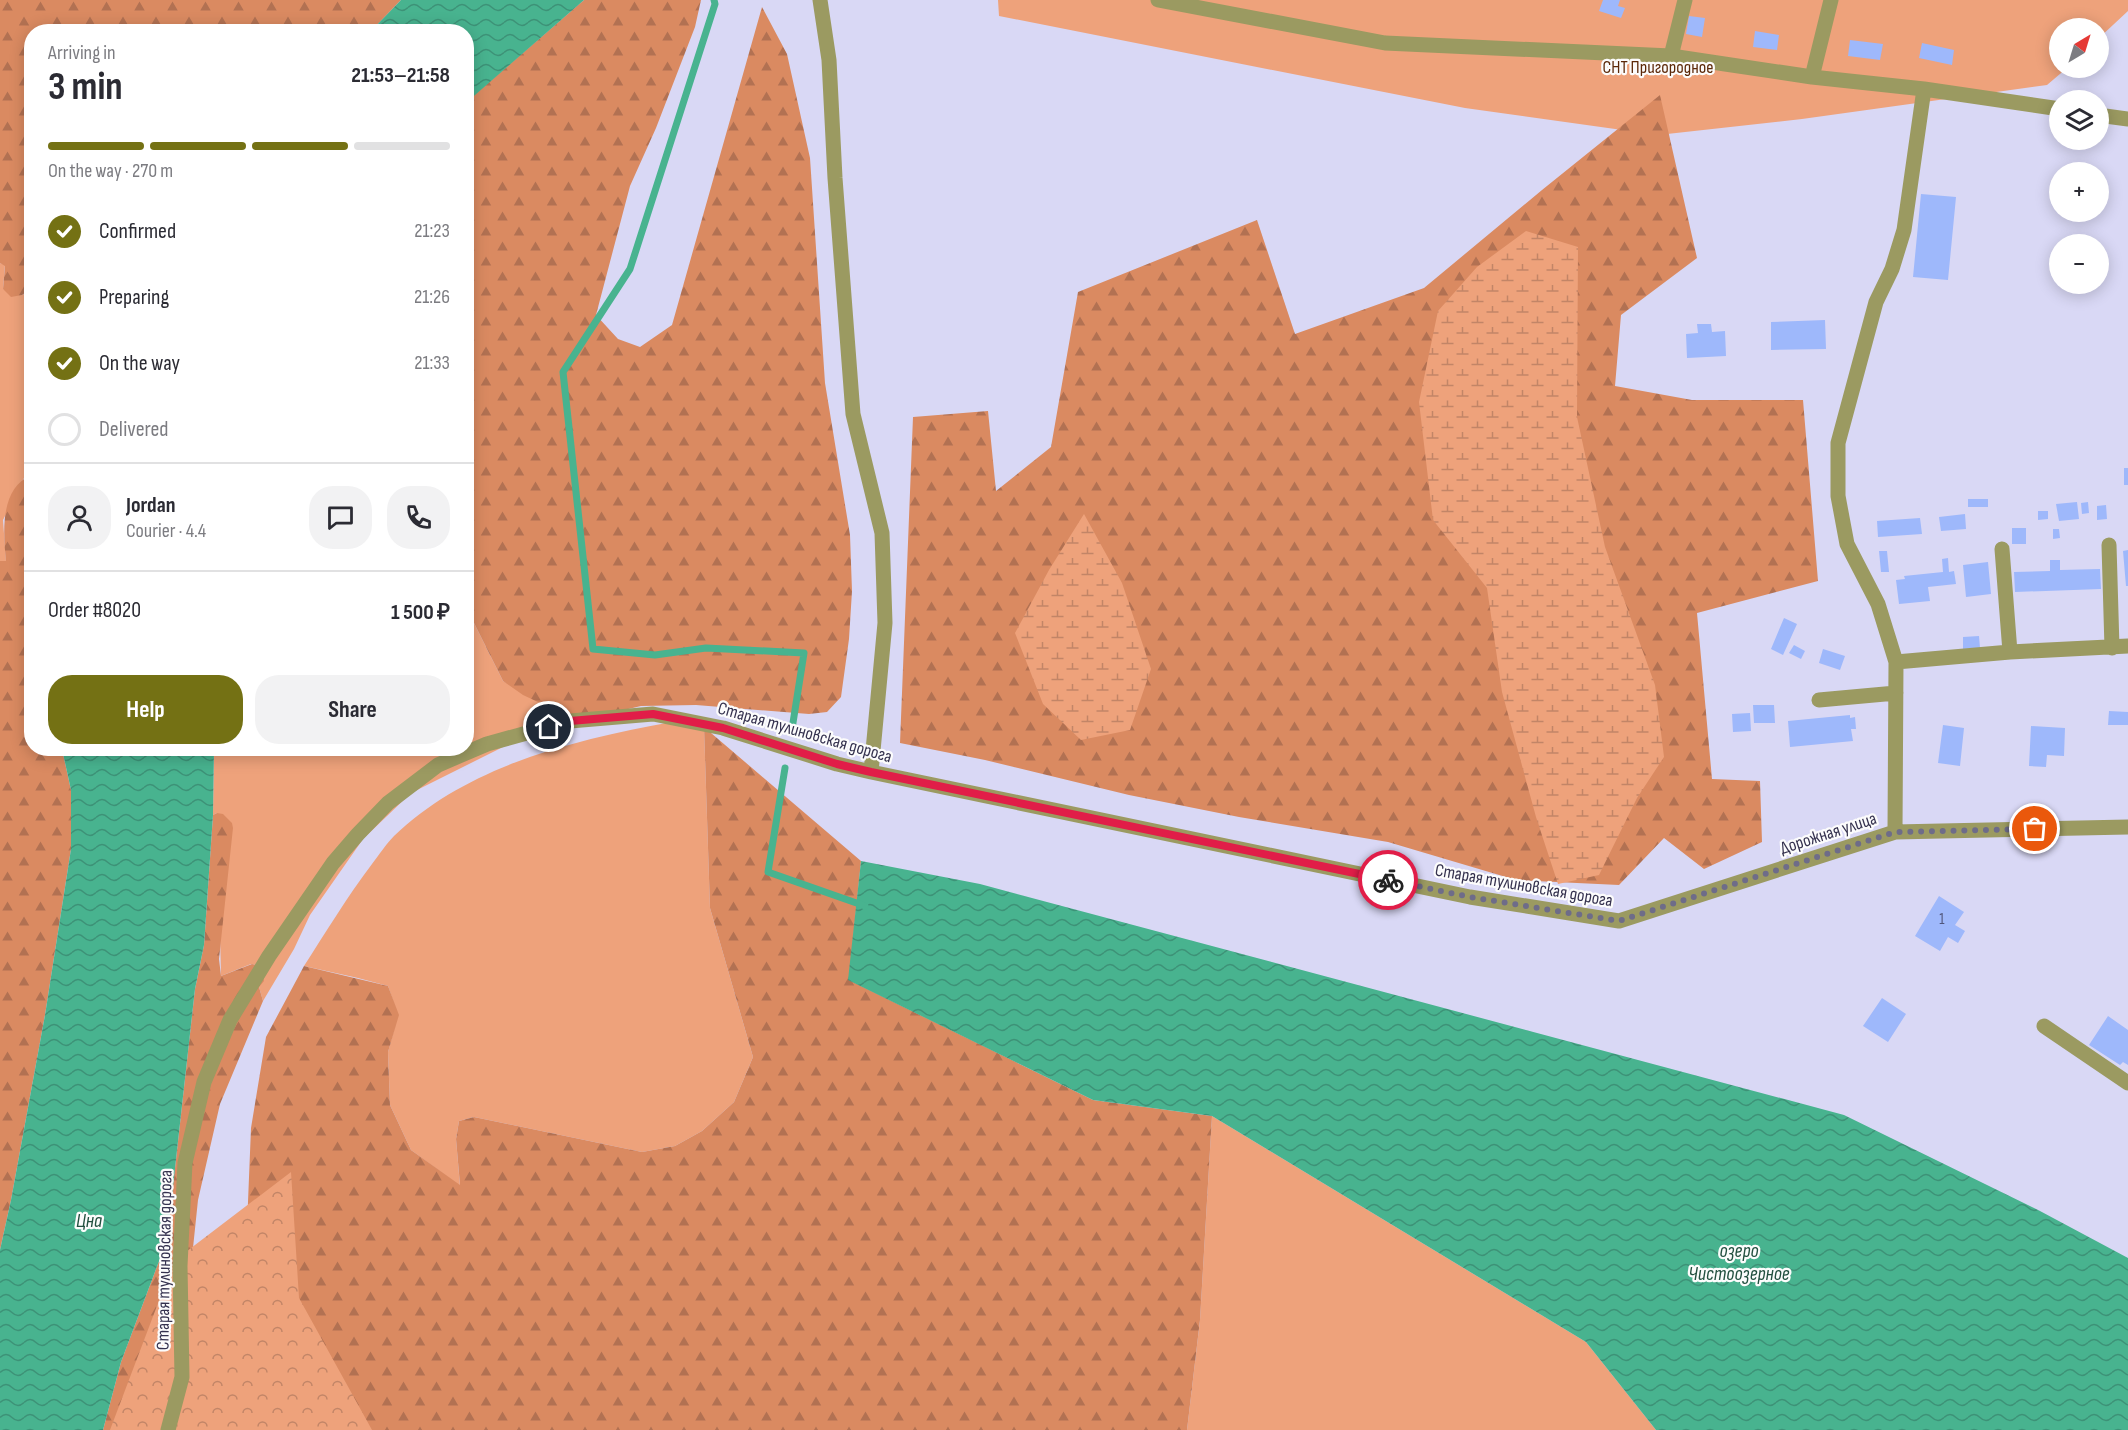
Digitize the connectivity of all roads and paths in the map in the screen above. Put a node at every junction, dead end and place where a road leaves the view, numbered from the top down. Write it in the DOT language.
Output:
graph roads {
  1 [pos="820,0"];
  2 [pos="1158,0"];
  3 [pos="1685,0"];
  4 [pos="1831,0"];
  5 [pos="1671,56"];
  6 [pos="1812,77"];
  7 [pos="1924,89"];
  8 [pos="2049,107"];
  9 [pos="2109,116"];
  10 [pos="2128,119"];
  11 [pos="2109,545"];
  12 [pos="2002,549"];
  13 [pos="2128,646"];
  14 [pos="2112,648"];
  15 [pos="2010,652"];
  16 [pos="1896,662"];
  17 [pos="1896,693"];
  18 [pos="1819,700"];
  19 [pos="474,750"];
  20 [pos="459,756"];
  21 [pos="871,772"];
  22 [pos="2128,827"];
  23 [pos="1895,832"];
  24 [pos="1619,921"];
  25 [pos="2044,1026"];
  26 [pos="2128,1083"];
  27 [pos="168,1430"];
  1 -- 21 [label="street"];
  2 -- 5 [label="street"];
  3 -- 5 [label="street"];
  4 -- 6 [label="street"];
  5 -- 6 [label="street"];
  6 -- 7 [label="street"];
  7 -- 8 [label="street"];
  7 -- 16 [label="street"];
  9 -- 10 [label="street"];
  11 -- 14 [label="street"];
  12 -- 15 [label="street"];
  13 -- 14 [label="street"];
  14 -- 15 [label="street"];
  15 -- 16 [label="street"];
  16 -- 17 [label="street"];
  17 -- 18 [label="street"];
  17 -- 23 [label="street"];
  19 -- 21 [label="street, Старая тулиновская дорога"];
  20 -- 27 [label="street, Старая тулиновская дорога"];
  21 -- 24 [label="street, Старая тулиновская дорога"];
  22 -- 23 [label="street, Дорожная улица"];
  23 -- 24 [label="street, Дорожная улица"];
  25 -- 26 [label="street"];
}
